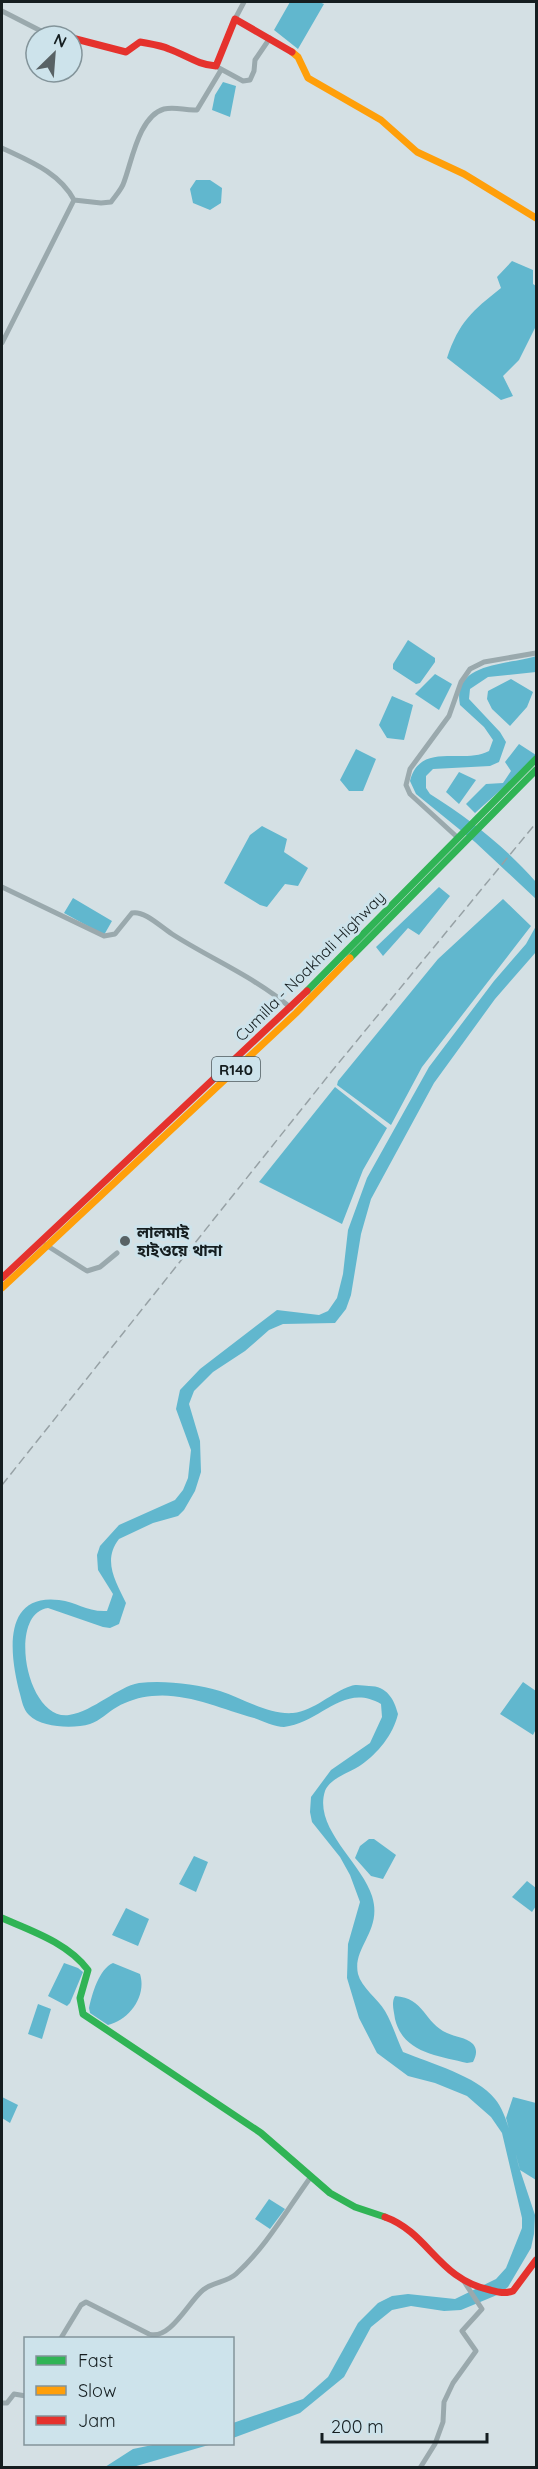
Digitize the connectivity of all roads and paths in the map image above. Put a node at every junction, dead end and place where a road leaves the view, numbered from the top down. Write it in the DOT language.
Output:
graph roads {
  1 [pos="244,2"];
  2 [pos="2,11"];
  3 [pos="235,19"];
  4 [pos="27,24"];
  5 [pos="270,38"];
  6 [pos="84,41"];
  7 [pos="219,68"];
  8 [pos="2,148"];
  9 [pos="74,200"];
  10 [pos="537,218"];
  11 [pos="2,343"];
  12 [pos="537,653"];
  13 [pos="537,759"];
  14 [pos="534,772"];
  15 [pos="493,807"];
  16 [pos="457,837"];
  17 [pos="2,886"];
  18 [pos="291,1008"];
  19 [pos="241,1059"];
  20 [pos="46,1245"];
  21 [pos="117,1252"];
  22 [pos="2,1278"];
  23 [pos="2,1288"];
  24 [pos="2,1918"];
  25 [pos="310,2178"];
  26 [pos="537,2260"];
  27 [pos="468,2285"];
  28 [pos="62,2337"];
  29 [pos="24,2396"];
  30 [pos="2,2403"];
  31 [pos="420,2468"];
  1 -- 3 [label="street"];
  2 -- 4 [label="street"];
  3 -- 5 [label="main road"];
  3 -- 7 [label="main road"];
  5 -- 7 [label="street"];
  5 -- 10 [label="main road"];
  6 -- 7 [label="main road"];
  7 -- 9 [label="street"];
  8 -- 9 [label="street"];
  9 -- 11 [label="street"];
  12 -- 16 [label="street"];
  13 -- 15 [label="main road, Cumilla - Noakhali Highway / R140"];
  14 -- 15 [label="main road, Cumilla - Noakhali Highway / R140"];
  15 -- 16 [label="main road, Cumilla - Noakhali Highway / R140"];
  15 -- 19 [label="main road, Cumilla - Noakhali Highway / R140"];
  16 -- 18 [label="main road, Cumilla - Noakhali Highway / R140"];
  17 -- 18 [label="street"];
  18 -- 19 [label="main road, Cumilla - Noakhali Highway / R140"];
  19 -- 20 [label="main road, R140"];
  19 -- 22 [label="main road, Cumilla - Noakhali Highway / R140"];
  20 -- 21 [label="street"];
  20 -- 23 [label="main road, R140"];
  24 -- 25 [label="main road"];
  25 -- 27 [label="main road"];
  25 -- 28 [label="street"];
  26 -- 27 [label="main road"];
  27 -- 31 [label="street"];
  29 -- 30 [label="street"];
}
